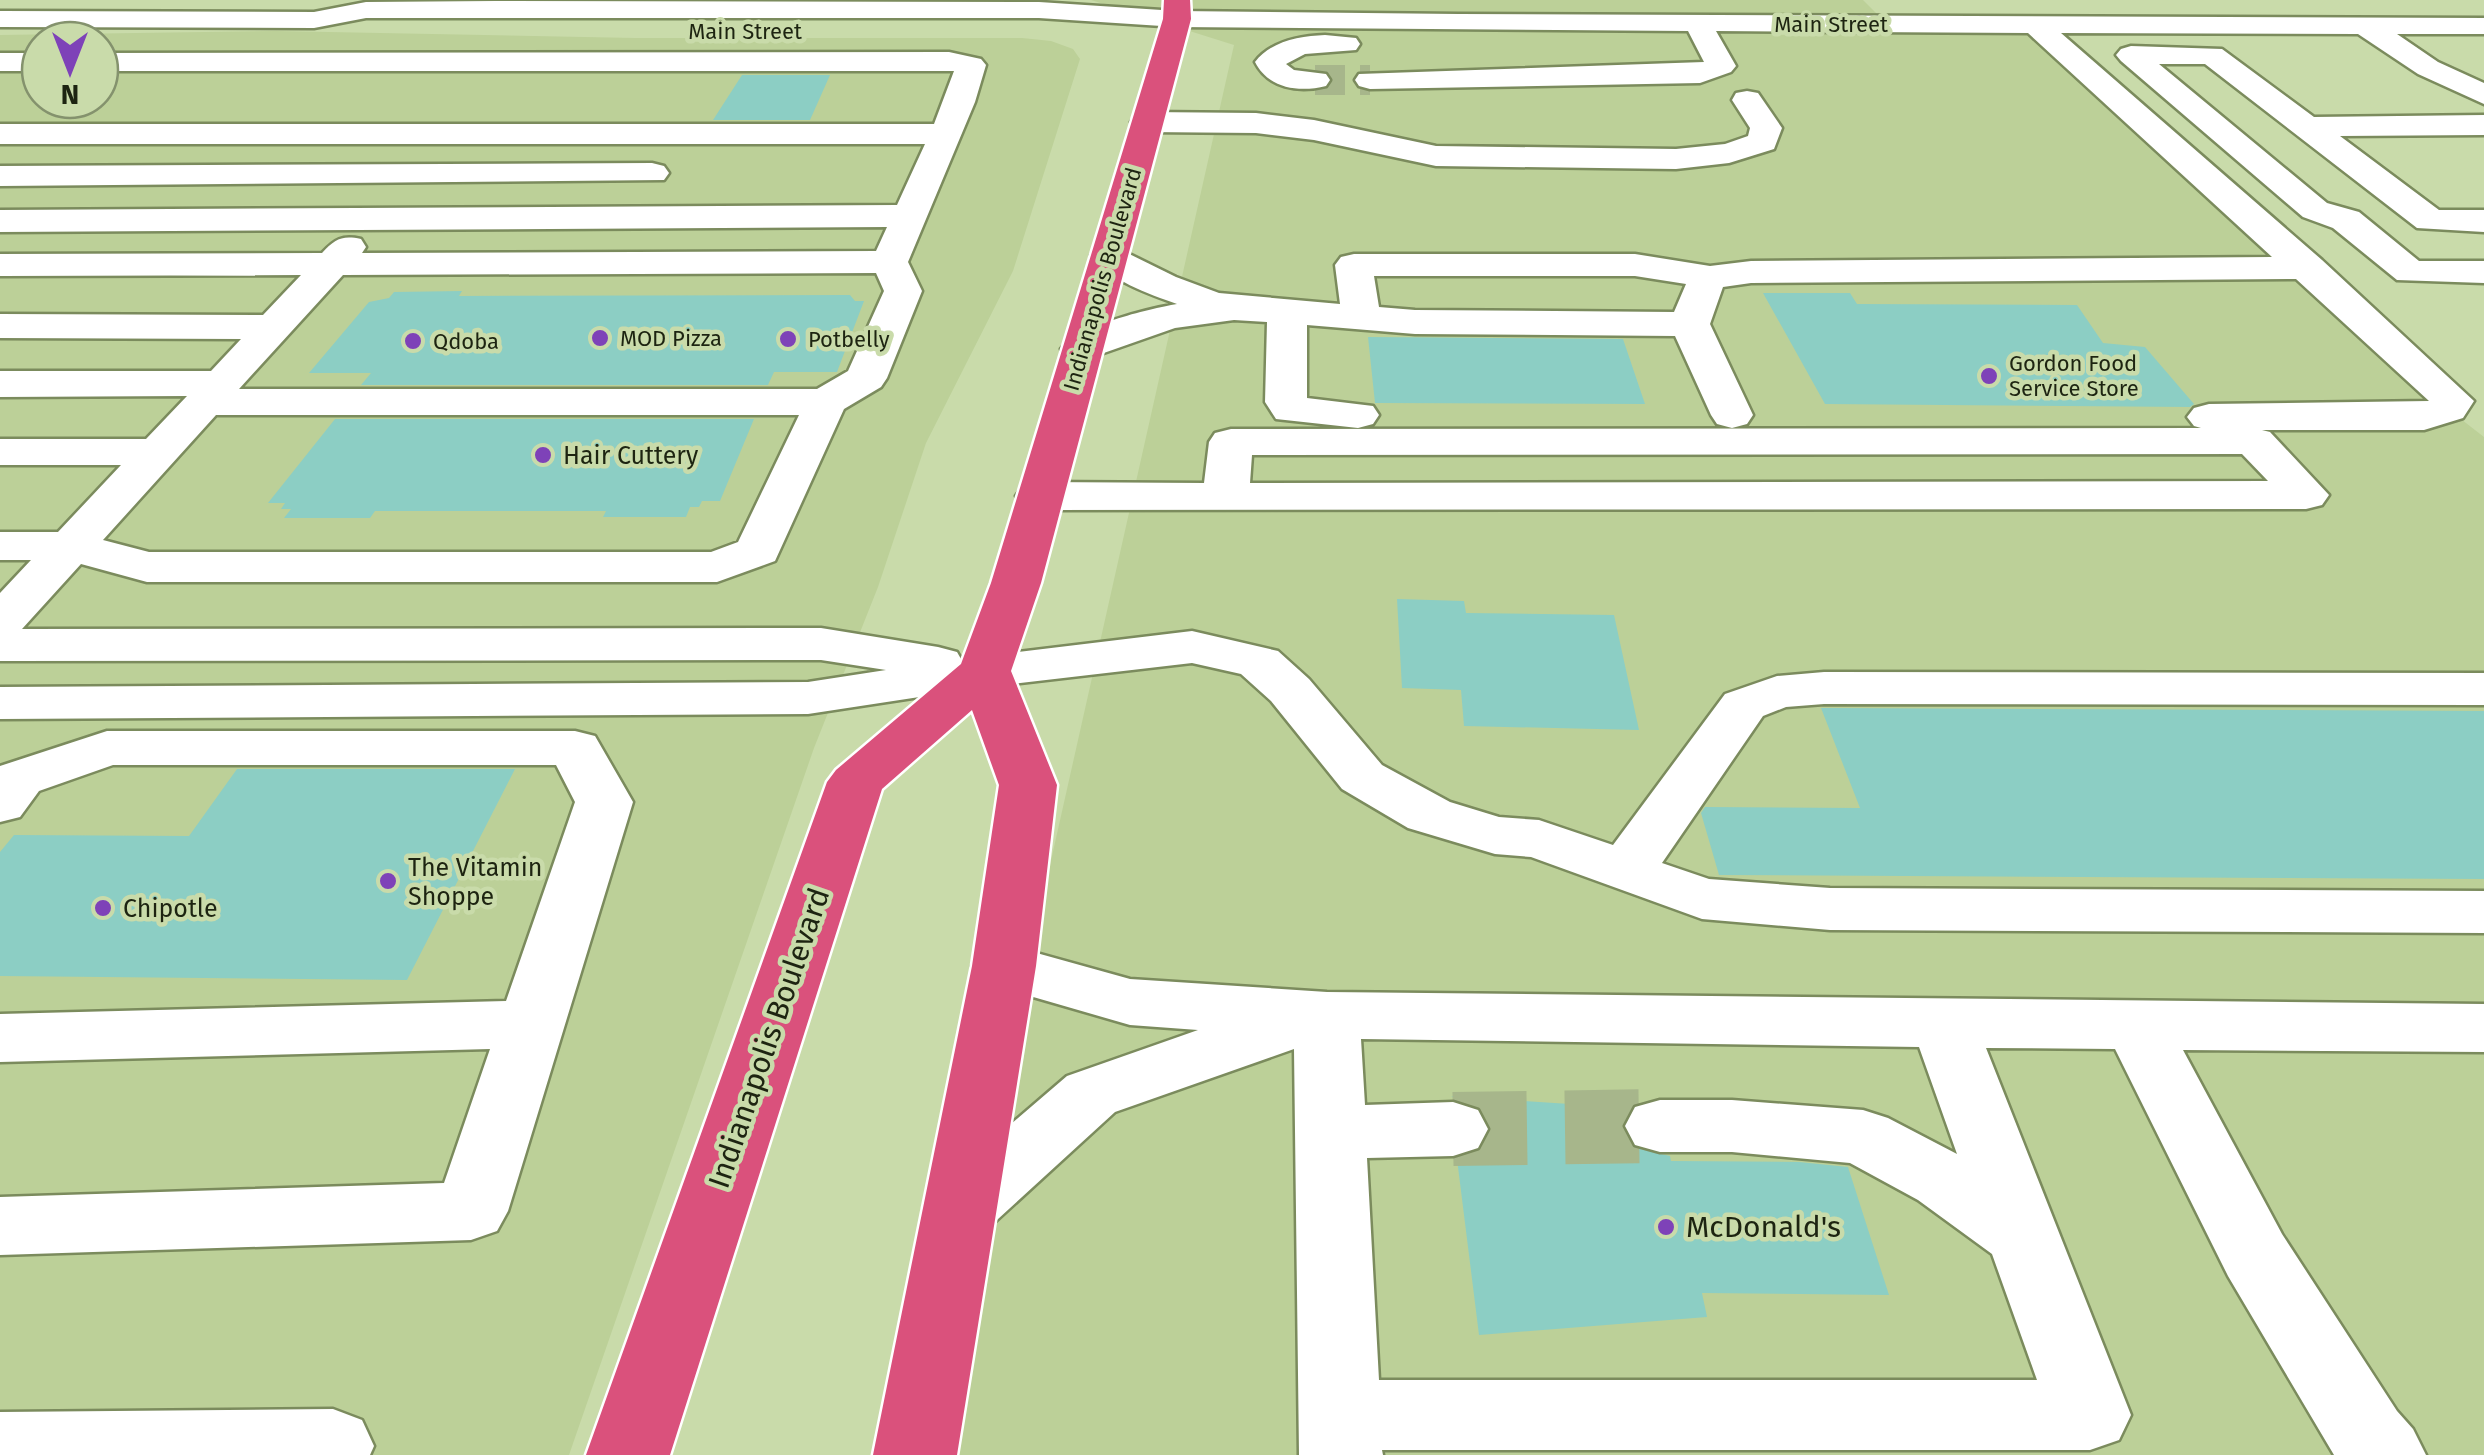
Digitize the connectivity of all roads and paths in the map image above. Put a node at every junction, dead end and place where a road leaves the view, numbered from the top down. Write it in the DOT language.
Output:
graph roads {
  1 [pos="341,0"];
  2 [pos="1489,0"];
  3 [pos="1804,0"];
  4 [pos="1864,0"];
  5 [pos="2325,0"];
  6 [pos="1177,10"];
  7 [pos="623,13"];
  8 [pos="0,19"];
  9 [pos="314,20"];
  10 [pos="1458,22"];
  11 [pos="1549,23"];
  12 [pos="1824,24"];
  13 [pos="1886,24"];
  14 [pos="2366,26"];
  15 [pos="2484,26"];
  16 [pos="484,30"];
  17 [pos="1703,34"];
  18 [pos="2048,47"];
  19 [pos="521,60"];
  20 [pos="120,62"];
  21 [pos="1571,74"];
  22 [pos="1315,80"];
  23 [pos="1370,80"];
  24 [pos="2484,95"];
  25 [pos="1747,100"];
  26 [pos="1147,122"];
  27 [pos="2484,124"];
  28 [pos="2307,127"];
  29 [pos="0,134"];
  30 [pos="452,134"];
  31 [pos="922,159"];
  32 [pos="692,173"];
  33 [pos="414,175"];
  34 [pos="0,176"];
  35 [pos="910,216"];
  36 [pos="374,218"];
  37 [pos="2346,220"];
  38 [pos="2430,220"];
  39 [pos="2484,220"];
  40 [pos="0,221"];
  41 [pos="1108,255"];
  42 [pos="889,262"];
  43 [pos="332,264"];
  44 [pos="0,265"];
  45 [pos="2309,268"];
  46 [pos="2484,272"];
  47 [pos="1710,277"];
  48 [pos="1234,308"];
  49 [pos="1287,312"];
  50 [pos="1362,318"];
  51 [pos="1690,324"];
  52 [pos="0,326"];
  53 [pos="274,327"];
  54 [pos="1081,350"];
  55 [pos="0,384"];
  56 [pos="213,393"];
  57 [pos="826,402"];
  58 [pos="1732,416"];
  59 [pos="0,452"];
  60 [pos="158,452"];
  61 [pos="1040,496"];
  62 [pos="1226,497"];
  63 [pos="0,546"];
  64 [pos="71,546"];
  65 [pos="0,622"];
  66 [pos="0,645"];
  67 [pos="985,671"];
  68 [pos="2484,689"];
  69 [pos="0,703"];
  70 [pos="0,804"];
  71 [pos="1628,869"];
  72 [pos="2484,912"];
  73 [pos="1004,966"];
  74 [pos="1327,1015"];
  75 [pos="532,1024"];
  76 [pos="1944,1024"];
  77 [pos="2137,1026"];
  78 [pos="2484,1028"];
  79 [pos="0,1038"];
  80 [pos="1660,1126"];
  81 [pos="1453,1130"];
  82 [pos="1330,1133"];
  83 [pos="960,1210"];
  84 [pos="0,1226"];
  85 [pos="2025,1238"];
  86 [pos="1341,1435"];
  87 [pos="0,1449"];
  88 [pos="328,1455"];
  89 [pos="628,1455"];
  90 [pos="916,1455"];
  91 [pos="2384,1455"];
  1 -- 9 [label="street"];
  2 -- 10 [label="street"];
  3 -- 12 [label="street"];
  4 -- 13 [label="street"];
  5 -- 14 [label="street"];
  6 -- 7 [label="street, Main Street"];
  6 -- 10 [label="street, Main Street"];
  6 -- 26 [label="highway, Indianapolis Boulevard"];
  7 -- 9 [label="street, Main Street"];
  7 -- 16 [label="street, Main Street"];
  7 -- 19 [label="street"];
  8 -- 9 [label="street, Main Street"];
  9 -- 16 [label="street, Main Street"];
  10 -- 11 [label="street, Main Street"];
  11 -- 17 [label="street"];
  11 -- 17 [label="street, Main Street"];
  11 -- 21 [label="street"];
  11 -- 22 [label="street"];
  12 -- 13 [label="street, Main Street"];
  12 -- 17 [label="street, Main Street"];
  13 -- 18 [label="street, Main Street"];
  14 -- 15 [label="street, Main Street"];
  14 -- 18 [label="street, Main Street"];
  14 -- 24 [label="street"];
  16 -- 19 [label="street"];
  17 -- 21 [label="street"];
  18 -- 45 [label="street"];
  19 -- 20 [label="street"];
  19 -- 30 [label="street"];
  19 -- 31 [label="street"];
  21 -- 23 [label="street"];
  25 -- 26 [label="street"];
  26 -- 41 [label="highway, Indianapolis Boulevard"];
  27 -- 28 [label="street"];
  28 -- 37 [label="street"];
  28 -- 38 [label="street"];
  29 -- 30 [label="street"];
  30 -- 31 [label="street"];
  30 -- 33 [label="street"];
  31 -- 35 [label="street"];
  32 -- 33 [label="street"];
  33 -- 34 [label="street"];
  33 -- 36 [label="street"];
  35 -- 36 [label="street"];
  35 -- 42 [label="street"];
  36 -- 40 [label="street"];
  36 -- 43 [label="street"];
  37 -- 38 [label="street"];
  37 -- 46 [label="street"];
  38 -- 39 [label="street"];
  41 -- 48 [label="street"];
  41 -- 54 [label="highway, Indianapolis Boulevard"];
  42 -- 43 [label="street"];
  42 -- 57 [label="street"];
  43 -- 44 [label="street"];
  43 -- 53 [label="street"];
  45 -- 47 [label="street"];
  45 -- 58 [label="street"];
  47 -- 50 [label="street"];
  47 -- 51 [label="street"];
  48 -- 49 [label="street"];
  48 -- 54 [label="street"];
  49 -- 50 [label="street"];
  49 -- 58 [label="street"];
  50 -- 51 [label="street"];
  51 -- 58 [label="street"];
  52 -- 53 [label="street"];
  53 -- 56 [label="street"];
  54 -- 61 [label="highway, Indianapolis Boulevard"];
  55 -- 56 [label="street"];
  56 -- 57 [label="street"];
  56 -- 60 [label="street"];
  57 -- 64 [label="street"];
  59 -- 60 [label="street"];
  60 -- 64 [label="street"];
  61 -- 62 [label="street"];
  61 -- 67 [label="highway, Indianapolis Boulevard"];
  62 -- 62 [label="street"];
  63 -- 64 [label="street"];
  64 -- 65 [label="street"];
  66 -- 67 [label="street"];
  67 -- 69 [label="street"];
  67 -- 71 [label="street"];
  67 -- 73 [label="highway"];
  67 -- 89 [label="highway, Indianapolis Boulevard"];
  68 -- 71 [label="street"];
  70 -- 75 [label="street"];
  71 -- 72 [label="street"];
  73 -- 74 [label="street"];
  73 -- 83 [label="highway"];
  74 -- 76 [label="street"];
  74 -- 82 [label="street"];
  74 -- 83 [label="street"];
  75 -- 79 [label="street"];
  75 -- 84 [label="street"];
  76 -- 77 [label="street"];
  76 -- 85 [label="street"];
  77 -- 78 [label="street"];
  77 -- 91 [label="street"];
  80 -- 85 [label="street"];
  81 -- 82 [label="street"];
  82 -- 86 [label="street"];
  83 -- 90 [label="highway"];
  85 -- 86 [label="street"];
  87 -- 88 [label="street"];
}
